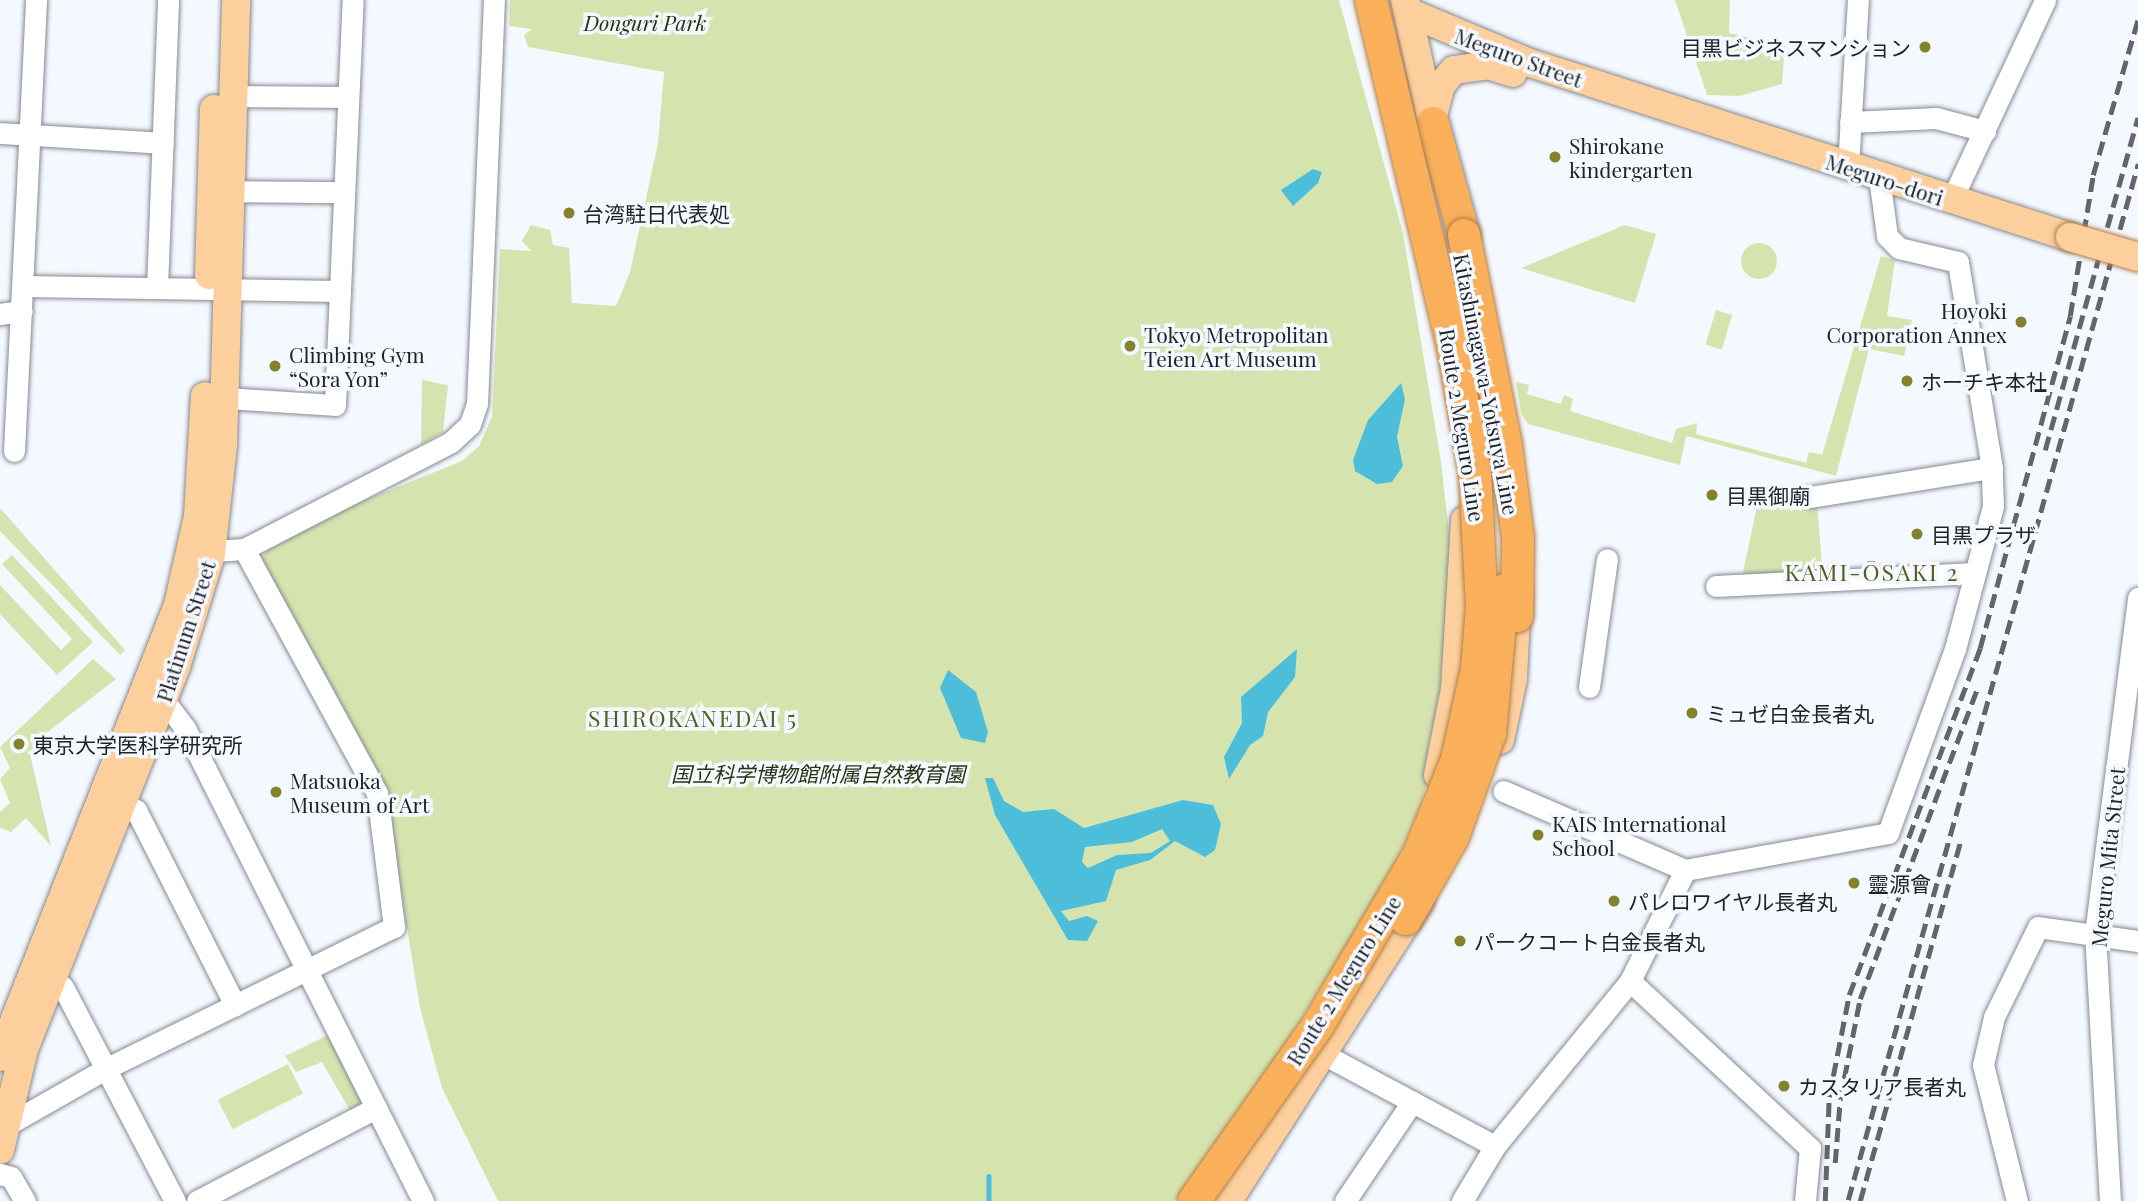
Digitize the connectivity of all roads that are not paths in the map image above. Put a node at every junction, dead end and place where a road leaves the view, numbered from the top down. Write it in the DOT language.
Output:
graph roads {
  1 [pos="36,0"];
  2 [pos="167,0"];
  3 [pos="216,0"];
  4 [pos="236,0"];
  5 [pos="353,0"];
  6 [pos="494,0"];
  7 [pos="1357,0"];
  8 [pos="1371,0"];
  9 [pos="1858,0"];
  10 [pos="2045,0"];
  11 [pos="1401,4"];
  12 [pos="234,96"];
  13 [pos="347,97"];
  14 [pos="1632,98"];
  15 [pos="1850,122"];
  16 [pos="1433,123"];
  17 [pos="1985,131"];
  18 [pos="0,133"];
  19 [pos="29,134"];
  20 [pos="163,143"];
  21 [pos="1396,153"];
  22 [pos="1848,167"];
  23 [pos="1879,177"];
  24 [pos="221,191"];
  25 [pos="344,192"];
  26 [pos="1951,201"];
  27 [pos="2138,257"];
  28 [pos="24,286"];
  29 [pos="157,288"];
  30 [pos="218,288"];
  31 [pos="340,291"];
  32 [pos="22,311"];
  33 [pos="0,314"];
  34 [pos="224,398"];
  35 [pos="14,451"];
  36 [pos="1992,468"];
  37 [pos="1810,496"];
  38 [pos="244,549"];
  39 [pos="201,553"];
  40 [pos="1607,559"];
  41 [pos="1974,573"];
  42 [pos="1716,586"];
  43 [pos="2138,598"];
  44 [pos="1589,687"];
  45 [pos="154,695"];
  46 [pos="2129,738"];
  47 [pos="1503,792"];
  48 [pos="1457,797"];
  49 [pos="122,805"];
  50 [pos="1685,870"];
  51 [pos="2095,934"];
  52 [pos="2138,941"];
  53 [pos="306,970"];
  54 [pos="51,979"];
  55 [pos="1630,981"];
  56 [pos="235,1005"];
  57 [pos="1325,1055"];
  58 [pos="107,1068"];
  59 [pos="4,1072"];
  60 [pos="1412,1102"];
  61 [pos="376,1108"];
  62 [pos="1,1136"];
  63 [pos="1494,1146"];
  64 [pos="0,1174"];
  65 [pos="25,1201"];
  66 [pos="175,1201"];
  67 [pos="197,1201"];
  68 [pos="424,1201"];
  69 [pos="1181,1201"];
  70 [pos="1194,1201"];
  71 [pos="1220,1201"];
  72 [pos="1228,1201"];
  73 [pos="1345,1201"];
  74 [pos="1462,1201"];
  75 [pos="1805,1201"];
  76 [pos="2017,1201"];
  77 [pos="2110,1201"];
  1 -- 19 [label="street"];
  2 -- 20 [label="street"];
  3 -- 24 [label="main road, Platinum Street"];
  4 -- 12 [label="main road, Platinum Street"];
  5 -- 13 [label="street"];
  6 -- 38 [label="street"];
  7 -- 21 [label="main road, Kitashinagawa-Yotsuya Line"];
  8 -- 48 [label="highway, Route 2 Meguro Line, bridge"];
  9 -- 15 [label="street"];
  10 -- 17 [label="street"];
  11 -- 14 [label="main road, Meguro Street"];
  11 -- 16 [label="main road, Kitashinagawa-Yotsuya Line"];
  11 -- 48 [label="highway, Route 2 Meguro Line, bridge"];
  12 -- 13 [label="street"];
  12 -- 24 [label="main road, Platinum Street"];
  13 -- 25 [label="street"];
  14 -- 16 [label="main road"];
  14 -- 22 [label="main road, Meguro-dori"];
  15 -- 17 [label="street"];
  15 -- 22 [label="street"];
  16 -- 48 [label="highway, bridge"];
  16 -- 57 [label="main road, Kitashinagawa-Yotsuya Line"];
  17 -- 26 [label="street"];
  18 -- 19 [label="street"];
  19 -- 20 [label="street"];
  19 -- 28 [label="street"];
  20 -- 29 [label="street"];
  21 -- 48 [label="highway, bridge"];
  21 -- 69 [label="main road, Kitashinagawa-Yotsuya Line"];
  22 -- 23 [label="main road, Meguro-dori"];
  23 -- 26 [label="main road, Meguro-dori"];
  23 -- 36 [label="street"];
  24 -- 25 [label="street"];
  24 -- 30 [label="main road, Platinum Street"];
  25 -- 31 [label="street"];
  26 -- 27 [label="main road, Meguro-dori, bridge"];
  28 -- 29 [label="street"];
  28 -- 32 [label="street"];
  29 -- 30 [label="street"];
  30 -- 31 [label="street"];
  30 -- 34 [label="main road, Platinum Street"];
  30 -- 39 [label="main road, Platinum Street"];
  31 -- 34 [label="street"];
  32 -- 33 [label="street"];
  32 -- 35 [label="street"];
  34 -- 39 [label="main road, Platinum Street"];
  36 -- 37 [label="street"];
  36 -- 41 [label="street"];
  38 -- 39 [label="street"];
  38 -- 53 [label="street"];
  39 -- 45 [label="main road, Platinum Street"];
  40 -- 44 [label="street"];
  41 -- 42 [label="street"];
  41 -- 50 [label="street"];
  43 -- 46 [label="street, Meguro Mita Street"];
  45 -- 49 [label="main road, Platinum Street"];
  45 -- 53 [label="street"];
  45 -- 59 [label="main road, Platinum Street"];
  46 -- 51 [label="street, Meguro Mita Street"];
  47 -- 50 [label="street"];
  48 -- 70 [label="highway, Route 2 Meguro Line, bridge"];
  48 -- 71 [label="highway, Route 2 Meguro Line, bridge"];
  49 -- 54 [label="main road, Platinum Street"];
  49 -- 56 [label="street"];
  50 -- 55 [label="street"];
  51 -- 52 [label="street"];
  51 -- 76 [label="street"];
  51 -- 77 [label="street, Meguro Mita Street"];
  53 -- 56 [label="street"];
  53 -- 61 [label="street"];
  54 -- 58 [label="street"];
  54 -- 59 [label="main road, Platinum Street"];
  55 -- 63 [label="street"];
  55 -- 75 [label="street"];
  56 -- 58 [label="street"];
  57 -- 60 [label="street"];
  57 -- 72 [label="main road, Kitashinagawa-Yotsuya Line"];
  58 -- 62 [label="street"];
  58 -- 66 [label="street"];
  59 -- 62 [label="main road, Platinum Street"];
  60 -- 63 [label="street"];
  60 -- 73 [label="street"];
  61 -- 67 [label="street"];
  61 -- 68 [label="street"];
  63 -- 74 [label="street"];
  64 -- 65 [label="street"];
}
